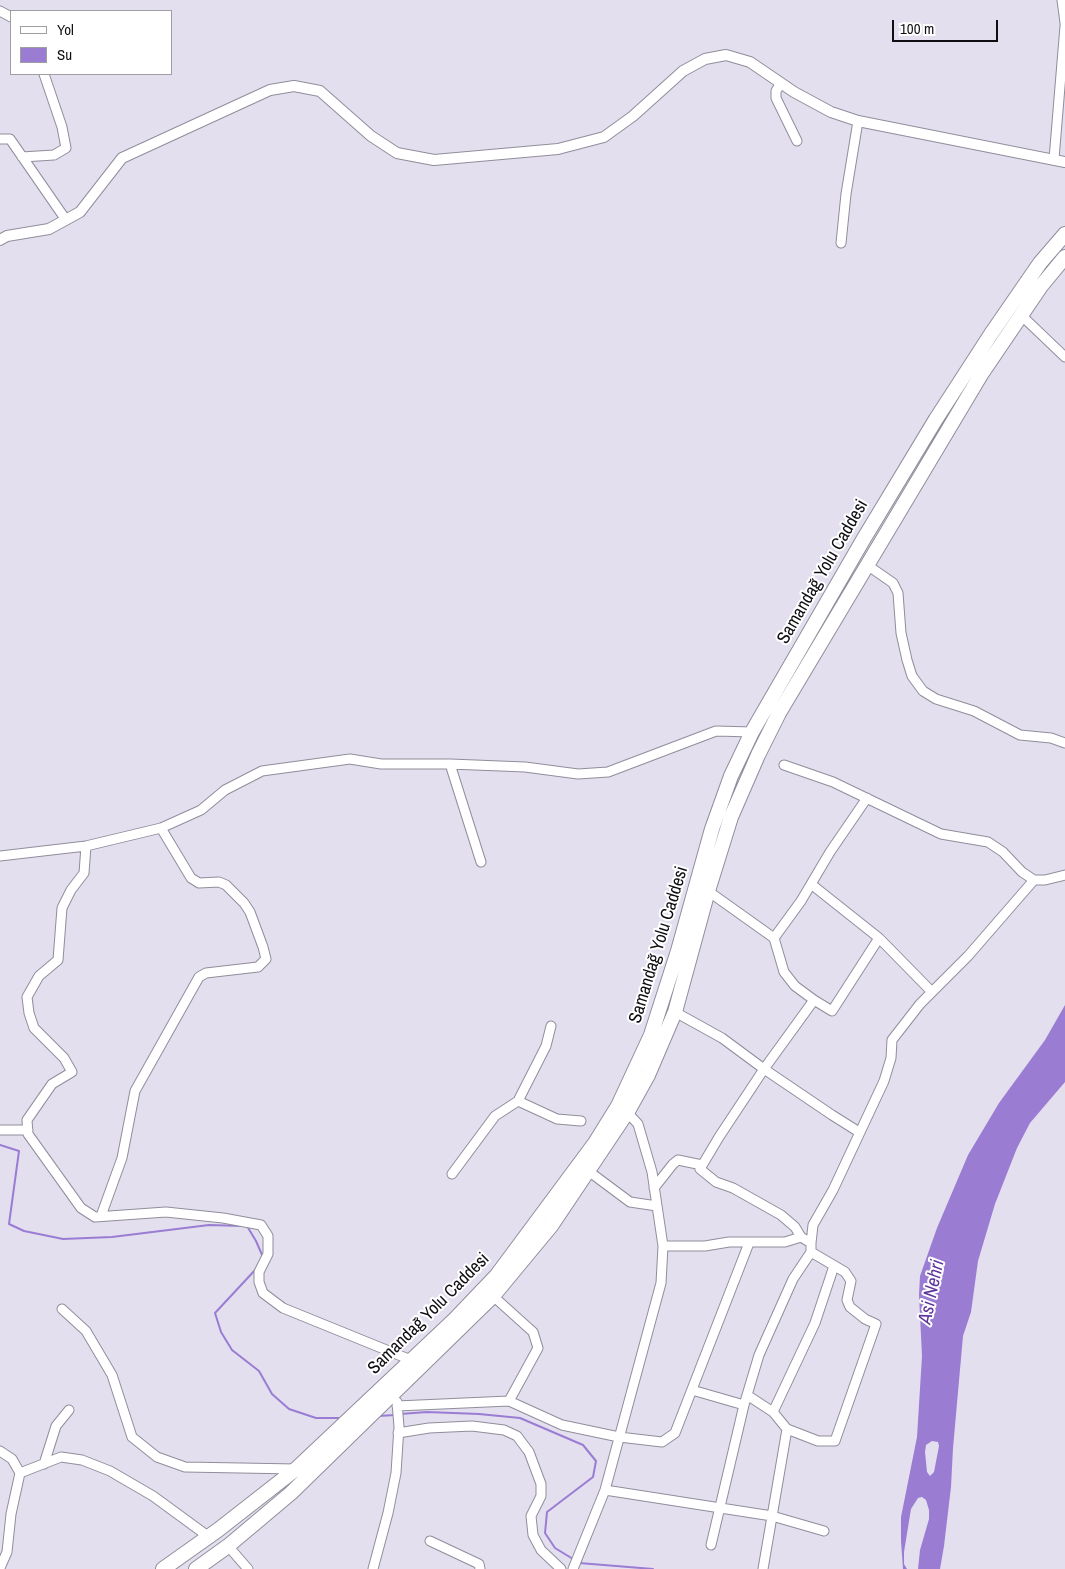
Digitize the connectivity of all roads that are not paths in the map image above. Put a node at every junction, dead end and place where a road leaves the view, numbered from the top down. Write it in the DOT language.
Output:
graph roads {
  1 [pos="1062,0"];
  2 [pos="1065,25"];
  3 [pos="44,75"];
  4 [pos="781,83"];
  5 [pos="858,121"];
  6 [pos="0,139"];
  7 [pos="797,141"];
  8 [pos="22,157"];
  9 [pos="1054,159"];
  10 [pos="1065,162"];
  11 [pos="66,220"];
  12 [pos="1065,234"];
  13 [pos="0,240"];
  14 [pos="841,243"];
  15 [pos="1065,257"];
  16 [pos="1021,315"];
  17 [pos="1065,357"];
  18 [pos="867,565"];
  19 [pos="752,732"];
  20 [pos="1065,743"];
  21 [pos="450,764"];
  22 [pos="784,765"];
  23 [pos="867,798"];
  24 [pos="161,828"];
  25 [pos="86,846"];
  26 [pos="0,856"];
  27 [pos="481,862"];
  28 [pos="1065,875"];
  29 [pos="1034,880"];
  30 [pos="811,884"];
  31 [pos="708,891"];
  32 [pos="774,938"];
  33 [pos="879,938"];
  34 [pos="932,992"];
  35 [pos="814,1000"];
  36 [pos="675,1012"];
  37 [pos="551,1026"];
  38 [pos="764,1069"];
  39 [pos="518,1101"];
  40 [pos="623,1109"];
  41 [pos="581,1122"];
  42 [pos="0,1130"];
  43 [pos="28,1130"];
  44 [pos="859,1132"];
  45 [pos="702,1165"];
  46 [pos="587,1170"];
  47 [pos="452,1174"];
  48 [pos="654,1188"];
  49 [pos="657,1206"];
  50 [pos="102,1216"];
  51 [pos="801,1237"];
  52 [pos="749,1243"];
  53 [pos="663,1246"];
  54 [pos="811,1247"];
  55 [pos="834,1266"];
  56 [pos="493,1296"];
  57 [pos="62,1309"];
  58 [pos="411,1360"];
  59 [pos="692,1390"];
  60 [pos="396,1391"];
  61 [pos="747,1395"];
  62 [pos="509,1401"];
  63 [pos="744,1406"];
  64 [pos="397,1408"];
  65 [pos="69,1410"];
  66 [pos="773,1412"];
  67 [pos="787,1429"];
  68 [pos="398,1434"];
  69 [pos="619,1438"];
  70 [pos="0,1451"];
  71 [pos="44,1464"];
  72 [pos="296,1469"];
  73 [pos="20,1473"];
  74 [pos="605,1490"];
  75 [pos="720,1509"];
  76 [pos="772,1516"];
  77 [pos="824,1531"];
  78 [pos="208,1537"];
  79 [pos="430,1541"];
  80 [pos="710,1545"];
  81 [pos="228,1546"];
  82 [pos="573,1567"];
  83 [pos="0,1568"];
  84 [pos="163,1569"];
  85 [pos="196,1569"];
  86 [pos="248,1569"];
  87 [pos="373,1569"];
  88 [pos="480,1569"];
  89 [pos="561,1569"];
  90 [pos="763,1569"];
  1 -- 2 [label="street"];
  2 -- 9 [label="street"];
  3 -- 8 [label="street"];
  4 -- 5 [label="street"];
  4 -- 7 [label="street"];
  4 -- 11 [label="street"];
  5 -- 9 [label="street"];
  5 -- 14 [label="street"];
  6 -- 8 [label="street"];
  8 -- 11 [label="street"];
  9 -- 10 [label="street"];
  11 -- 13 [label="street"];
  12 -- 19 [label="highway, Samandağ Yolu Caddesi"];
  15 -- 16 [label="highway, Samandağ Yolu Caddesi"];
  16 -- 17 [label="street"];
  16 -- 18 [label="highway, Samandağ Yolu Caddesi"];
  18 -- 20 [label="street"];
  18 -- 31 [label="highway, Samandağ Yolu Caddesi"];
  19 -- 21 [label="street"];
  19 -- 40 [label="highway, Samandağ Yolu Caddesi"];
  21 -- 24 [label="street"];
  21 -- 27 [label="street"];
  22 -- 23 [label="street"];
  23 -- 29 [label="street"];
  23 -- 30 [label="street"];
  24 -- 25 [label="street"];
  24 -- 50 [label="street"];
  25 -- 26 [label="street"];
  25 -- 43 [label="street"];
  28 -- 29 [label="street"];
  29 -- 34 [label="street"];
  30 -- 32 [label="street"];
  30 -- 33 [label="street"];
  31 -- 32 [label="street"];
  31 -- 36 [label="highway, Samandağ Yolu Caddesi"];
  32 -- 35 [label="street"];
  33 -- 34 [label="street"];
  33 -- 35 [label="street"];
  34 -- 44 [label="street"];
  35 -- 38 [label="street"];
  36 -- 38 [label="street"];
  36 -- 40 [label="highway, Samandağ Yolu Caddesi"];
  37 -- 39 [label="street"];
  38 -- 44 [label="street"];
  38 -- 45 [label="street"];
  39 -- 41 [label="street"];
  39 -- 47 [label="street"];
  40 -- 46 [label="highway, Samandağ Yolu Caddesi"];
  40 -- 48 [label="street"];
  40 -- 58 [label="highway, Samandağ Yolu Caddesi"];
  42 -- 43 [label="street"];
  43 -- 50 [label="street"];
  44 -- 54 [label="street"];
  45 -- 48 [label="street"];
  45 -- 51 [label="street"];
  46 -- 49 [label="street"];
  46 -- 56 [label="highway, Samandağ Yolu Caddesi"];
  48 -- 49 [label="street"];
  49 -- 53 [label="street"];
  50 -- 58 [label="street"];
  51 -- 52 [label="street"];
  51 -- 54 [label="street"];
  52 -- 53 [label="street"];
  52 -- 59 [label="street"];
  53 -- 69 [label="street"];
  54 -- 55 [label="street"];
  54 -- 61 [label="street"];
  55 -- 66 [label="street"];
  55 -- 67 [label="street"];
  56 -- 60 [label="highway, Samandağ Yolu Caddesi"];
  56 -- 62 [label="street"];
  57 -- 72 [label="street"];
  58 -- 72 [label="highway, Samandağ Yolu Caddesi"];
  59 -- 63 [label="street"];
  59 -- 69 [label="street"];
  60 -- 64 [label="street"];
  60 -- 81 [label="highway, Samandağ Yolu Caddesi"];
  61 -- 63 [label="street"];
  61 -- 66 [label="street"];
  62 -- 64 [label="street"];
  62 -- 69 [label="street"];
  63 -- 75 [label="street"];
  64 -- 68 [label="street"];
  65 -- 71 [label="street"];
  66 -- 67 [label="street"];
  67 -- 76 [label="street"];
  68 -- 87 [label="street"];
  68 -- 89 [label="street"];
  69 -- 74 [label="street"];
  70 -- 73 [label="street"];
  71 -- 73 [label="street"];
  71 -- 78 [label="street"];
  72 -- 78 [label="highway, Samandağ Yolu Caddesi"];
  73 -- 83 [label="street"];
  74 -- 75 [label="street"];
  74 -- 82 [label="street"];
  75 -- 76 [label="street"];
  75 -- 80 [label="street"];
  76 -- 77 [label="street"];
  76 -- 90 [label="street"];
  78 -- 84 [label="highway, Samandağ Yolu Caddesi"];
  79 -- 88 [label="street"];
  81 -- 85 [label="highway, Samandağ Yolu Caddesi"];
  81 -- 86 [label="street"];
}
